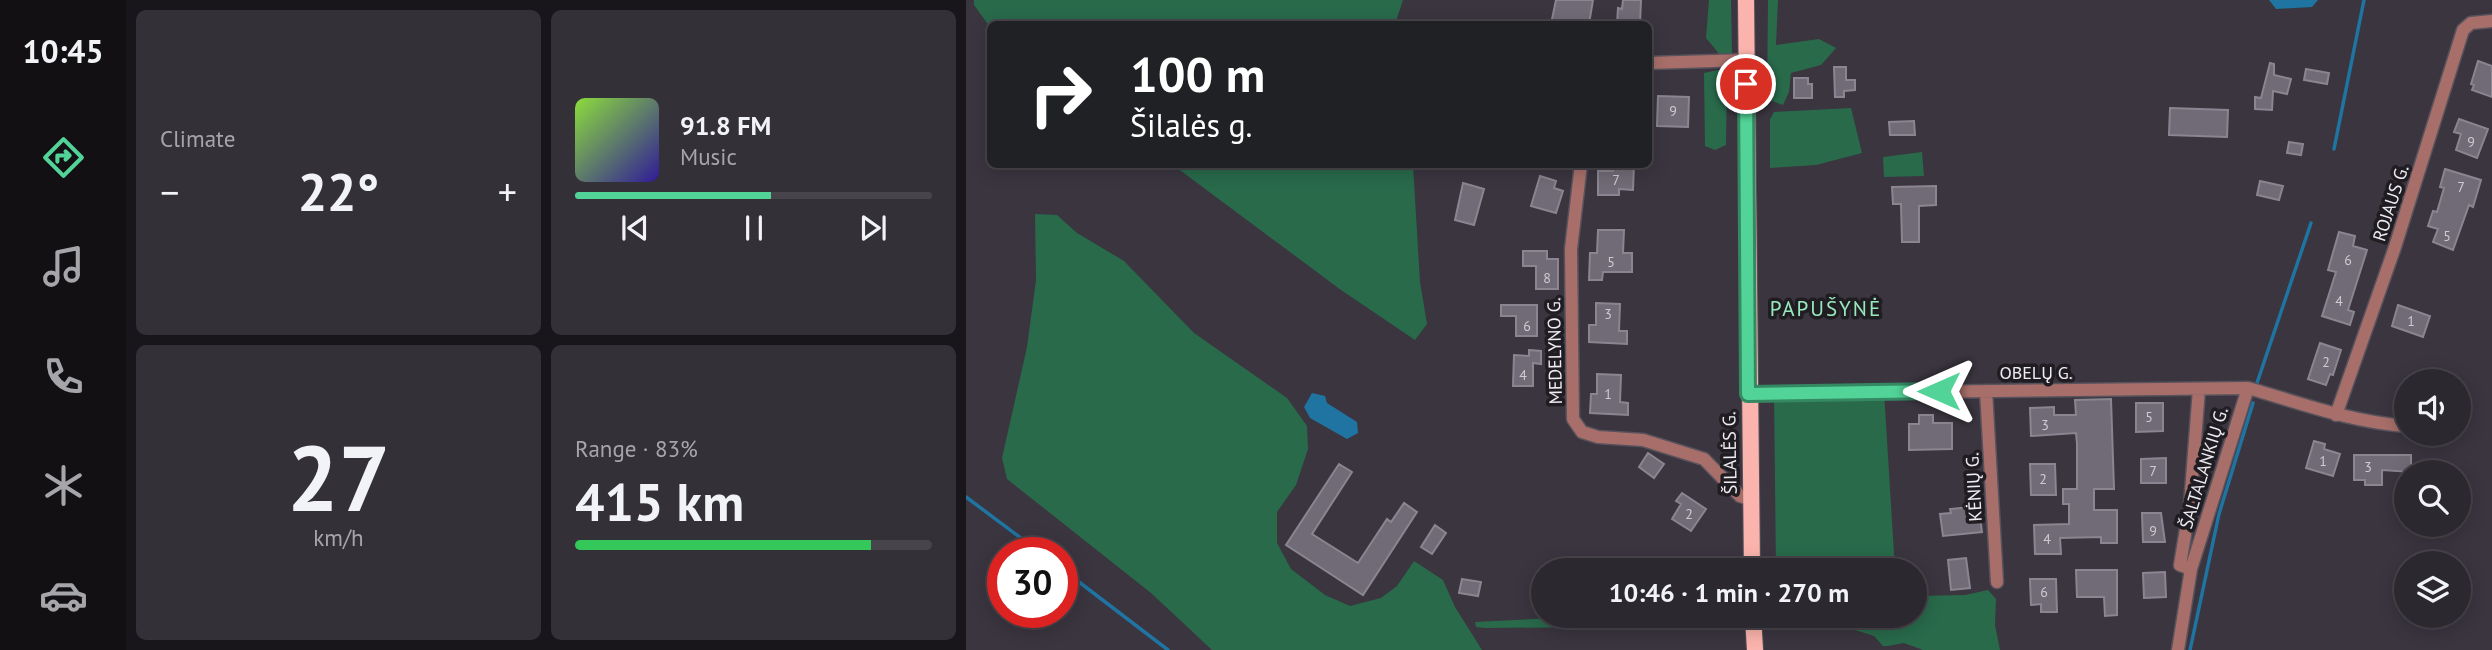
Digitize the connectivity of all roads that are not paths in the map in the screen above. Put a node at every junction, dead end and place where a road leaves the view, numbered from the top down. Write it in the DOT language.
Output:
graph roads {
  1 [pos="1746,0"];
  2 [pos="2492,21"];
  3 [pos="1746,60"];
  4 [pos="1652,63"];
  5 [pos="1581,168"];
  6 [pos="2248,388"];
  7 [pos="2199,389"];
  8 [pos="1986,391"];
  9 [pos="1748,394"];
  10 [pos="2336,415"];
  11 [pos="2394,425"];
  12 [pos="1749,499"];
  13 [pos="1751,558"];
  14 [pos="2191,569"];
  15 [pos="1997,582"];
  16 [pos="1754,628"];
  17 [pos="1755,650"];
  18 [pos="2178,650"];
  1 -- 3 [label="main road, ŠILALĖS G."];
  2 -- 10 [label="street, ROJAUS G."];
  3 -- 4 [label="street"];
  3 -- 9 [label="main road, ŠILALĖS G."];
  5 -- 12 [label="street, MEDELYNO G."];
  6 -- 7 [label="street, OBELŲ G."];
  6 -- 10 [label="street"];
  6 -- 14 [label="street, ŠALTALANKIŲ G."];
  7 -- 8 [label="street, OBELŲ G."];
  7 -- 14 [label="street"];
  8 -- 9 [label="street, OBELŲ G."];
  8 -- 15 [label="street, KĖNIŲ G."];
  9 -- 12 [label="main road, ŠILALĖS G."];
  10 -- 11 [label="street"];
  12 -- 13 [label="main road, ŠILALĖS G."];
  14 -- 18 [label="street, ŠALTALANKIŲ G."];
  16 -- 17 [label="main road"];
}
